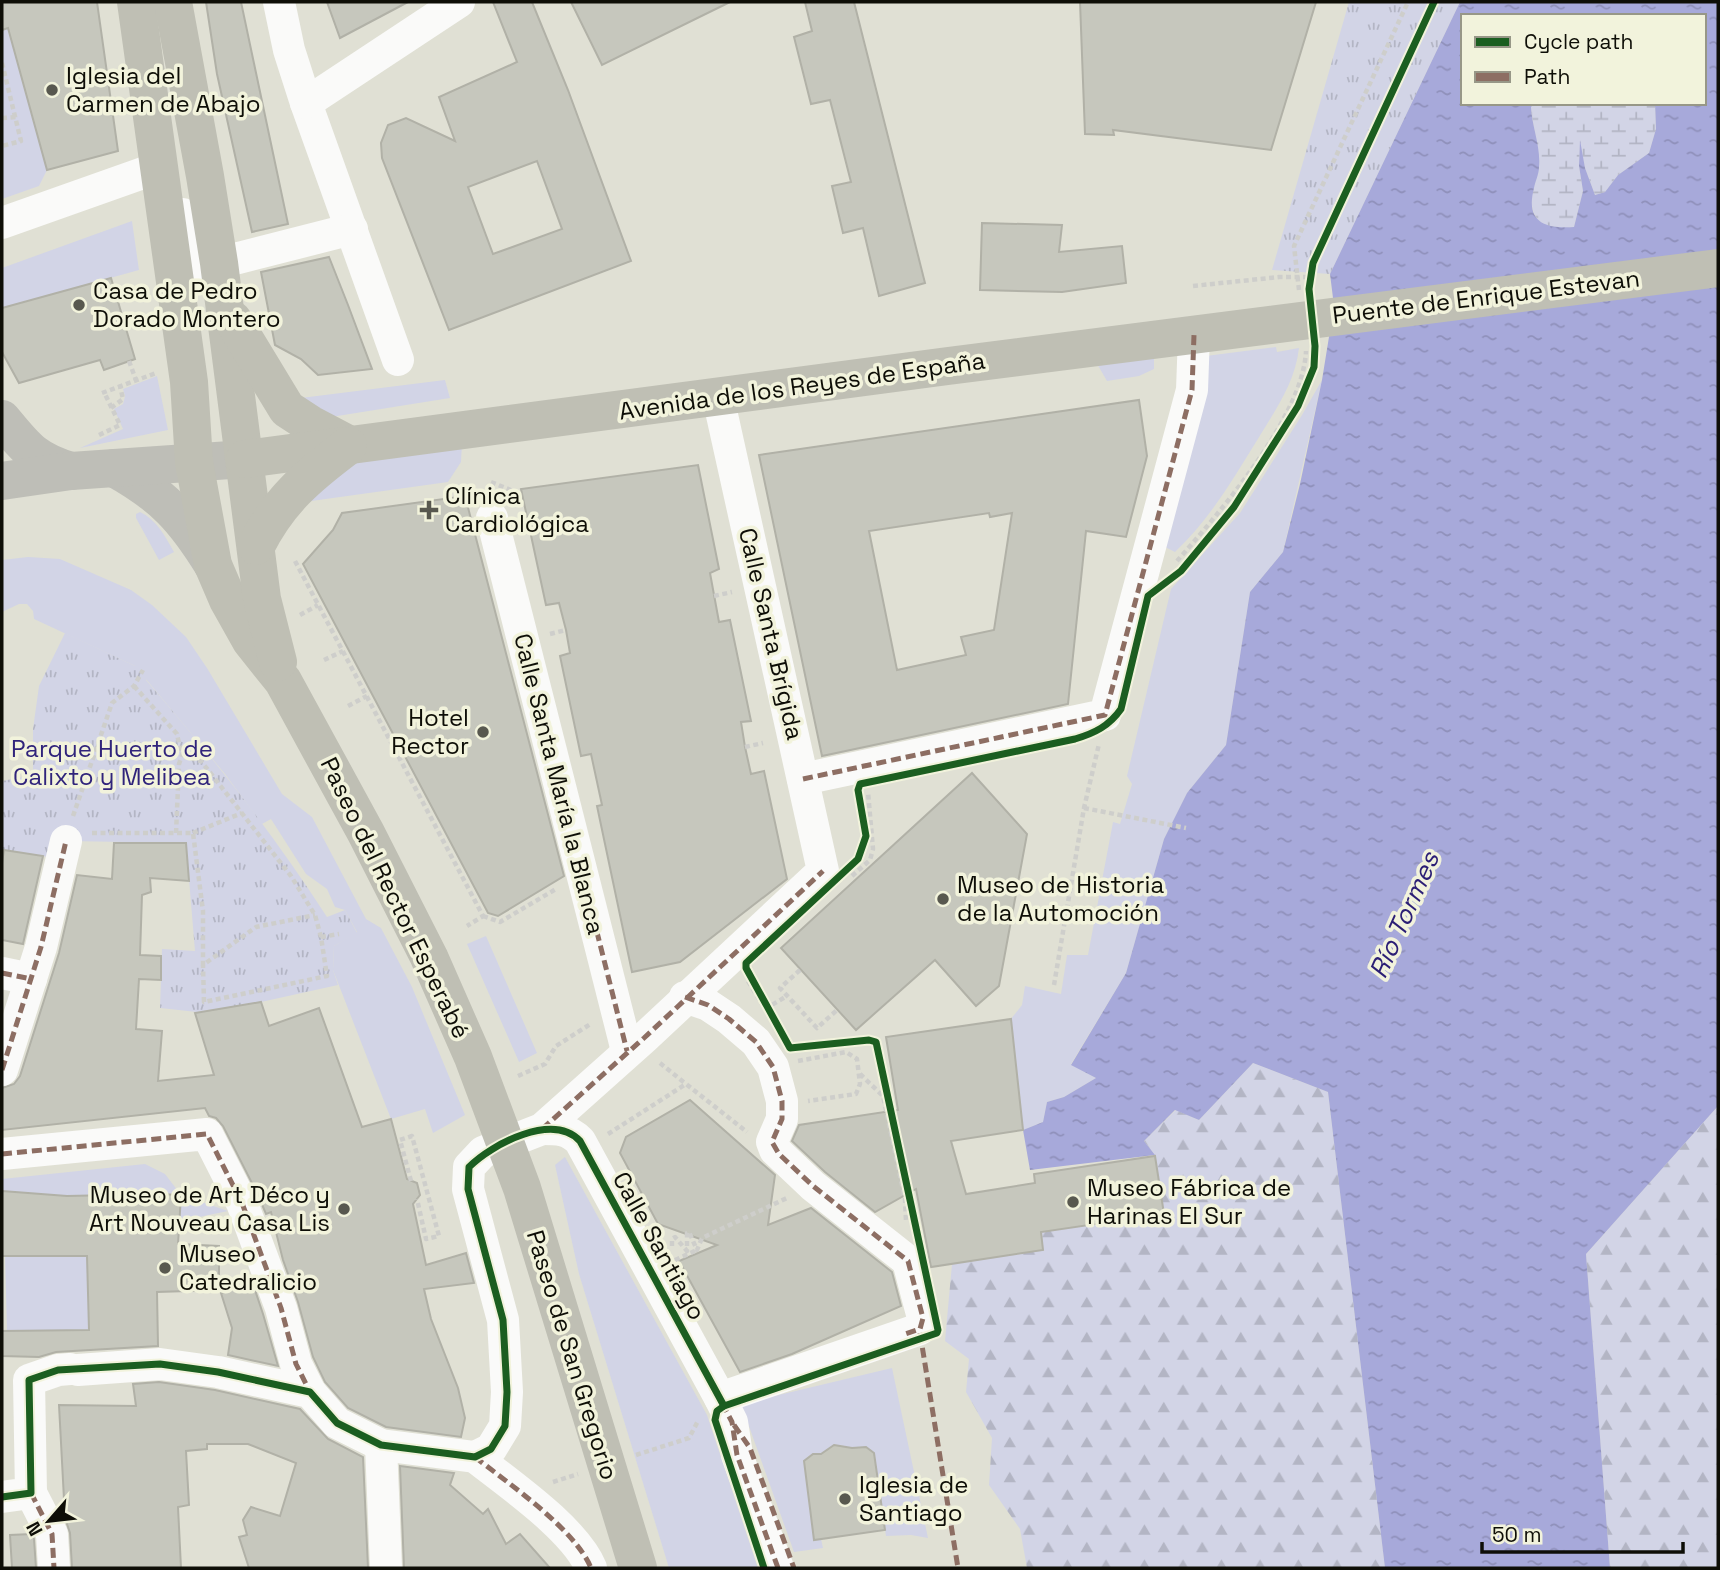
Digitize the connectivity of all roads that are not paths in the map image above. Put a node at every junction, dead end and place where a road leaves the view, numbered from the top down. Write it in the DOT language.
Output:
graph roads {
  1 [pos="136,2"];
  2 [pos="173,2"];
  3 [pos="279,2"];
  4 [pos="459,2"];
  5 [pos="306,103"];
  6 [pos="153,120"];
  7 [pos="160,167"];
  8 [pos="2,223"];
  9 [pos="352,229"];
  10 [pos="1718,268"];
  11 [pos="220,279"];
  12 [pos="1255,327"];
  13 [pos="1194,335"];
  14 [pos="398,360"];
  15 [pos="172,369"];
  16 [pos="718,397"];
  17 [pos="2,419"];
  18 [pos="350,445"];
  19 [pos="105,452"];
  20 [pos="245,459"];
  21 [pos="194,462"];
  22 [pos="13,471"];
  23 [pos="503,509"];
  24 [pos="256,546"];
  25 [pos="213,565"];
  26 [pos="283,681"];
  27 [pos="803,779"];
  28 [pos="67,837"];
  29 [pos="16,976"];
  30 [pos="685,998"];
  31 [pos="627,1051"];
  32 [pos="2,1070"];
  33 [pos="542,1129"];
  34 [pos="505,1143"];
  35 [pos="2,1154"];
  36 [pos="310,1392"];
  37 [pos="726,1410"];
  38 [pos="381,1445"];
  39 [pos="475,1457"];
  40 [pos="16,1495"];
  41 [pos="54,1568"];
  42 [pos="386,1568"];
  43 [pos="591,1568"];
  44 [pos="638,1568"];
  45 [pos="778,1568"];
  46 [pos="794,1568"];
  1 -- 6 [label="main road, Paseo del Rector Esperabé"];
  2 -- 11 [label="main road, Paseo del Rector Esperabé"];
  3 -- 5 [label="street"];
  4 -- 5 [label="street"];
  5 -- 9 [label="street"];
  6 -- 7 [label="main road, Paseo del Rector Esperabé"];
  6 -- 11 [label="street, Paseo del Rector Esperabé"];
  7 -- 8 [label="street"];
  7 -- 15 [label="main road, Paseo del Rector Esperabé"];
  9 -- 11 [label="street"];
  9 -- 14 [label="street"];
  10 -- 12 [label="main road, Puente de Enrique Estevan"];
  11 -- 18 [label="main road, Paseo del Rector Esperabé"];
  11 -- 20 [label="main road, Paseo del Rector Esperabé"];
  12 -- 13 [label="main road, Avenida de los Reyes de España"];
  13 -- 16 [label="main road, Avenida de los Reyes de España"];
  13 -- 27 [label="street"];
  15 -- 20 [label="main road, Paseo del Rector Esperabé"];
  15 -- 21 [label="main road, Paseo del Rector Esperabé"];
  16 -- 18 [label="main road, Avenida de los Reyes de España"];
  16 -- 27 [label="street, Calle Santa Brígida"];
  17 -- 22 [label="main road"];
  18 -- 20 [label="main road, Avenida de los Reyes de España"];
  18 -- 24 [label="main road"];
  19 -- 21 [label="main road"];
  19 -- 22 [label="main road"];
  19 -- 25 [label="main road"];
  20 -- 21 [label="main road"];
  20 -- 24 [label="main road, Paseo del Rector Esperabé"];
  21 -- 24 [label="main road, Paseo del Rector Esperabé"];
  21 -- 25 [label="main road, Paseo del Rector Esperabé"];
  23 -- 31 [label="street, Calle Santa María la Blanca"];
  24 -- 26 [label="main road, Paseo del Rector Esperabé"];
  25 -- 26 [label="main road, Paseo del Rector Esperabé"];
  26 -- 34 [label="main road, Paseo del Rector Esperabé"];
  27 -- 30 [label="street, Calle Santa Brígida"];
  28 -- 29 [label="street"];
  29 -- 32 [label="street"];
  30 -- 31 [label="street"];
  30 -- 37 [label="street"];
  31 -- 33 [label="street"];
  33 -- 34 [label="street"];
  33 -- 37 [label="street, Calle Santiago"];
  34 -- 39 [label="street"];
  34 -- 44 [label="main road, Paseo de San Gregorio"];
  35 -- 36 [label="street"];
  36 -- 38 [label="street"];
  36 -- 40 [label="street"];
  37 -- 45 [label="street, Calle Santiago"];
  37 -- 46 [label="street"];
  38 -- 39 [label="street"];
  38 -- 42 [label="street"];
  39 -- 43 [label="street"];
  40 -- 41 [label="street"];
}
